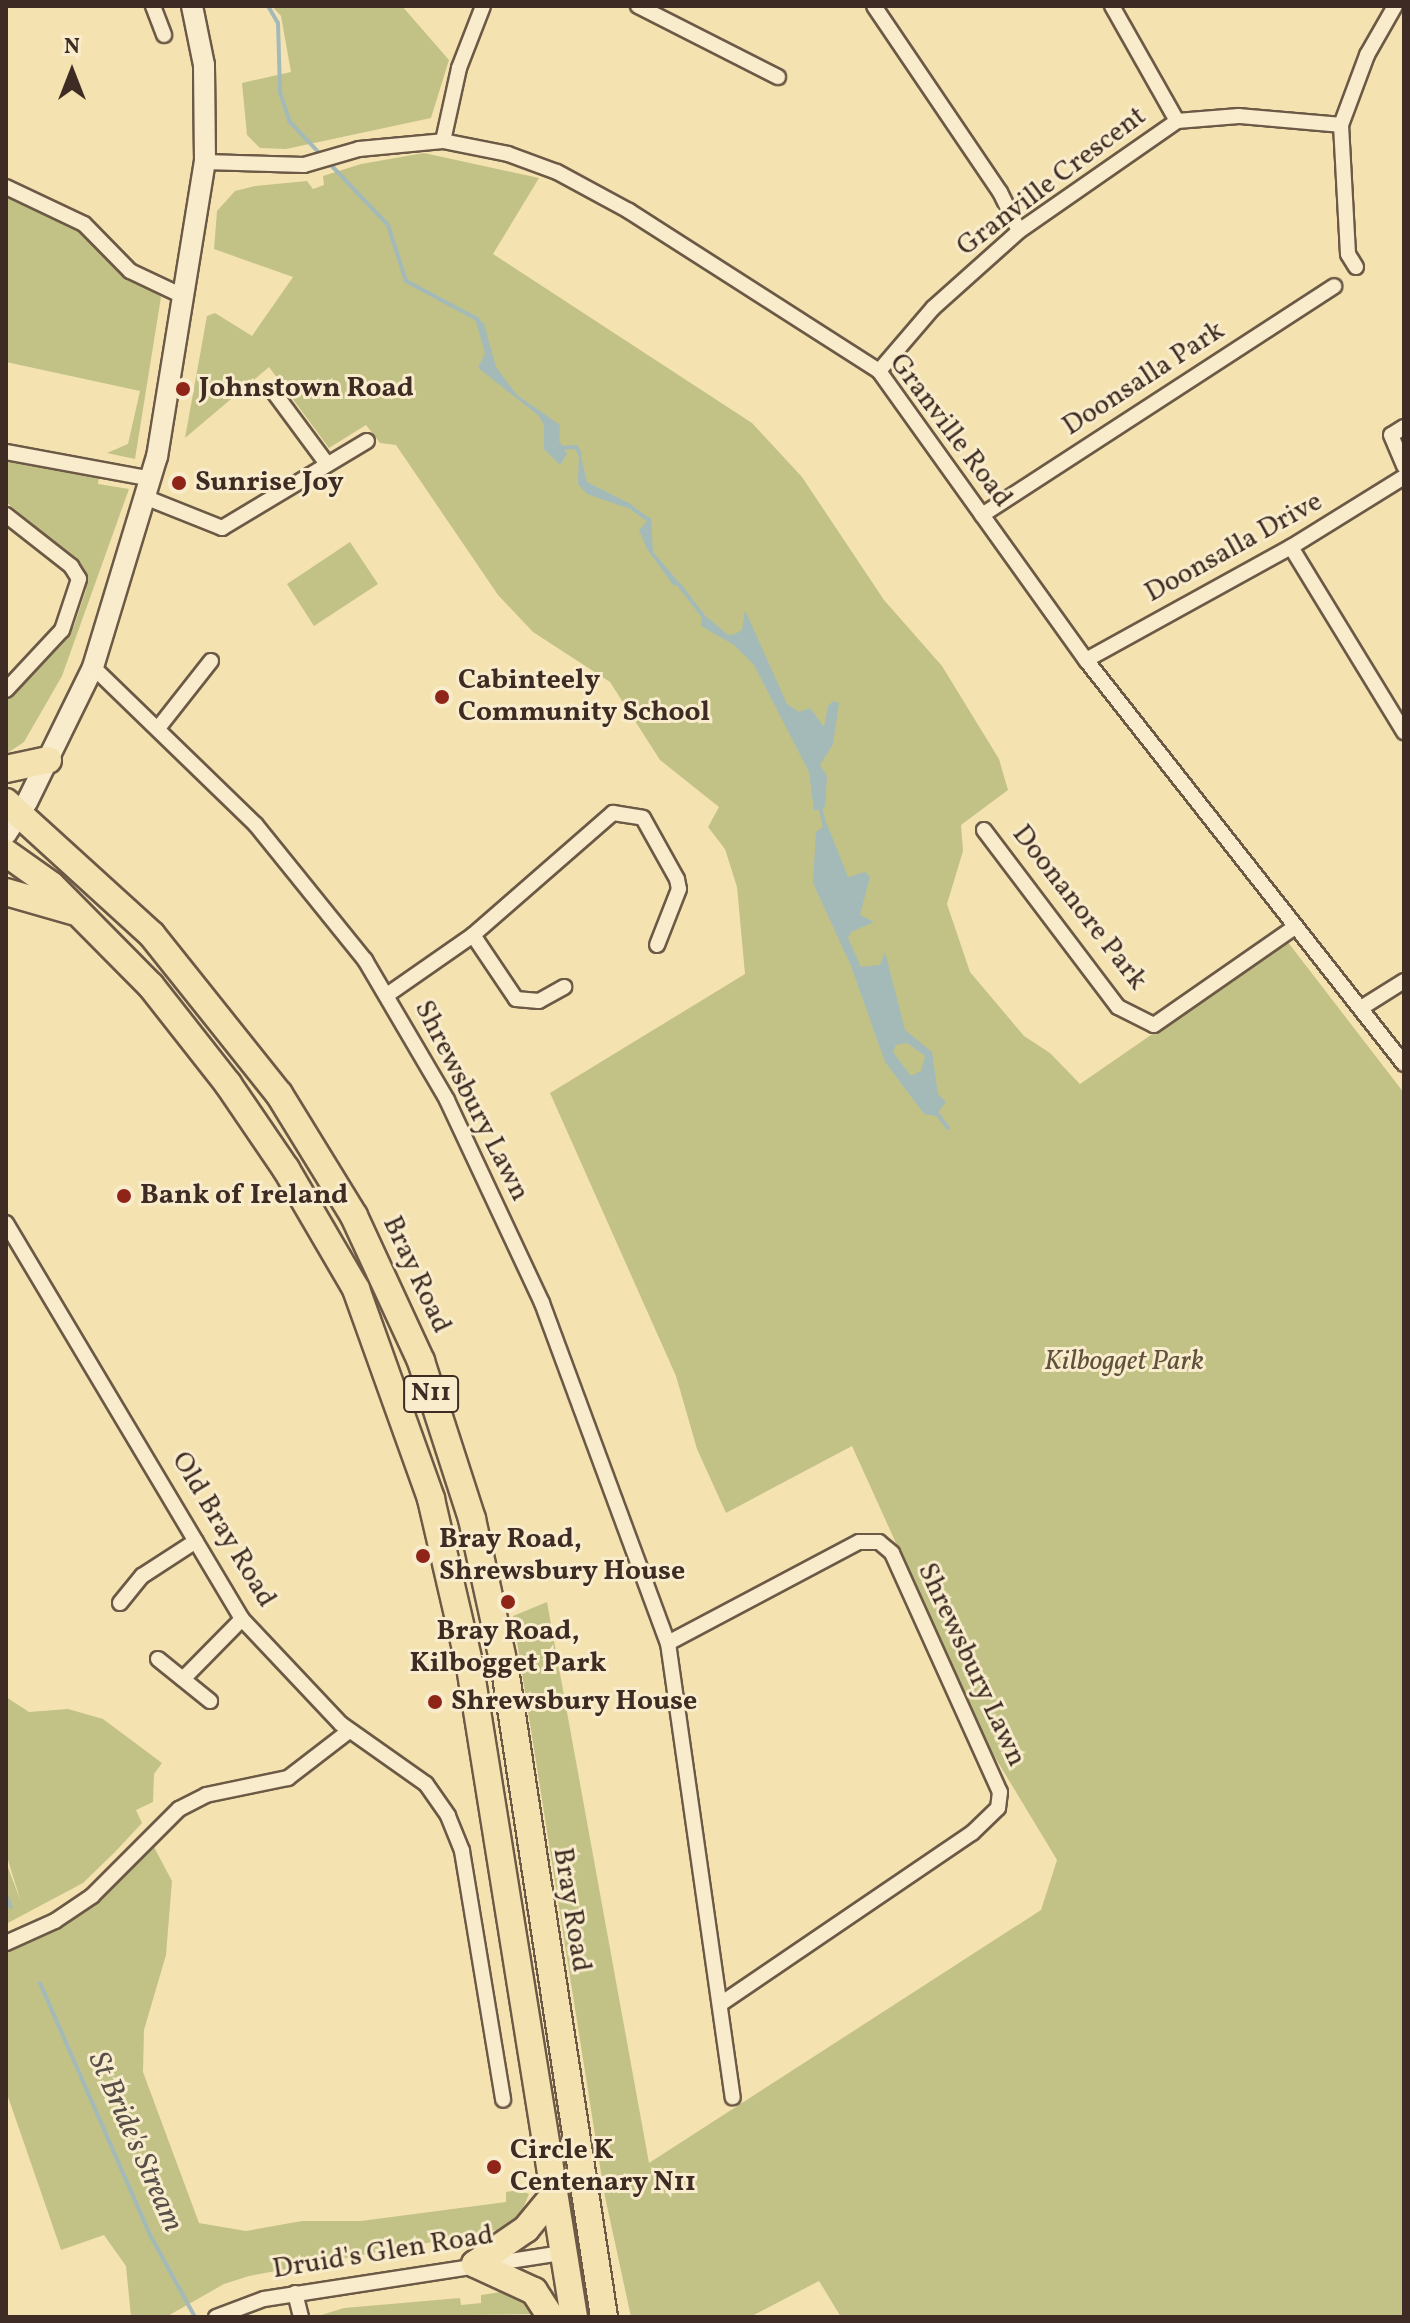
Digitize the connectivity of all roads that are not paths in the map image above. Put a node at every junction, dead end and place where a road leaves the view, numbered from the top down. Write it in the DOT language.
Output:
graph roads {
  1 [pos="153,6"];
  2 [pos="192,6"];
  3 [pos="483,6"];
  4 [pos="638,6"];
  5 [pos="874,6"];
  6 [pos="1112,6"];
  7 [pos="1395,6"];
  8 [pos="164,35"];
  9 [pos="778,77"];
  10 [pos="1177,121"];
  11 [pos="1341,125"];
  12 [pos="443,141"];
  13 [pos="205,162"];
  14 [pos="6,187"];
  15 [pos="1019,231"];
  16 [pos="1356,267"];
  17 [pos="1334,286"];
  18 [pos="185,297"];
  19 [pos="879,371"];
  20 [pos="273,391"];
  21 [pos="1404,427"];
  22 [pos="367,441"];
  23 [pos="6,452"];
  24 [pos="327,464"];
  25 [pos="1404,466"];
  26 [pos="1404,477"];
  27 [pos="149,489"];
  28 [pos="6,515"];
  29 [pos="982,515"];
  30 [pos="1291,547"];
  31 [pos="1086,660"];
  32 [pos="211,661"];
  33 [pos="93,667"];
  34 [pos="6,690"];
  35 [pos="159,727"];
  36 [pos="1404,732"];
  37 [pos="48,760"];
  38 [pos="6,769"];
  39 [pos="11,816"];
  40 [pos="984,830"];
  41 [pos="6,853"];
  42 [pos="6,892"];
  43 [pos="79,913"];
  44 [pos="1295,927"];
  45 [pos="473,935"];
  46 [pos="657,945"];
  47 [pos="1404,981"];
  48 [pos="564,987"];
  49 [pos="387,995"];
  50 [pos="1361,1008"];
  51 [pos="1404,1064"];
  52 [pos="6,1223"];
  53 [pos="196,1541"];
  54 [pos="120,1603"];
  55 [pos="242,1619"];
  56 [pos="668,1643"];
  57 [pos="158,1659"];
  58 [pos="183,1679"];
  59 [pos="210,1701"];
  60 [pos="349,1731"];
  61 [pos="6,1943"];
  62 [pos="722,2003"];
  63 [pos="733,2097"];
  64 [pos="503,2100"];
  65 [pos="554,2195"];
  66 [pos="590,2248"];
  67 [pos="562,2253"];
  68 [pos="475,2264"];
  69 [pos="295,2293"];
  70 [pos="216,2317"];
  71 [pos="301,2317"];
  72 [pos="551,2317"];
  73 [pos="574,2317"];
  74 [pos="604,2317"];
  1 -- 8 [label="street"];
  2 -- 13 [label="street"];
  3 -- 12 [label="street"];
  4 -- 9 [label="street"];
  5 -- 15 [label="street"];
  6 -- 10 [label="street"];
  7 -- 11 [label="street"];
  10 -- 11 [label="street, Granville Crescent"];
  10 -- 15 [label="street, Granville Crescent"];
  11 -- 16 [label="street"];
  12 -- 13 [label="street, Granville Road"];
  12 -- 19 [label="street, Granville Road"];
  13 -- 18 [label="street"];
  14 -- 18 [label="street"];
  15 -- 19 [label="street, Granville Crescent"];
  17 -- 29 [label="street, Doonsalla Park"];
  18 -- 27 [label="street"];
  19 -- 29 [label="street, Granville Road"];
  20 -- 24 [label="street"];
  21 -- 25 [label="street"];
  22 -- 24 [label="street"];
  23 -- 27 [label="street"];
  24 -- 27 [label="street"];
  26 -- 30 [label="street, Doonsalla Drive"];
  27 -- 33 [label="street"];
  28 -- 34 [label="street"];
  29 -- 31 [label="street, Granville Road"];
  30 -- 31 [label="street, Doonsalla Drive"];
  30 -- 36 [label="street"];
  31 -- 44 [label="street, Granville Road"];
  32 -- 35 [label="street"];
  33 -- 35 [label="street, Shrewsbury Lawn"];
  33 -- 37 [label="street"];
  35 -- 49 [label="street, Shrewsbury Lawn"];
  37 -- 38 [label="highway"];
  37 -- 39 [label="street"];
  39 -- 66 [label="highway, Bray Road / N11"];
  40 -- 44 [label="street, Doonanore Park"];
  41 -- 43 [label="highway, N11"];
  42 -- 43 [label="highway"];
  43 -- 65 [label="highway, N11"];
  44 -- 50 [label="street, Granville Road"];
  45 -- 46 [label="street"];
  45 -- 48 [label="street"];
  45 -- 49 [label="street"];
  47 -- 50 [label="street"];
  49 -- 56 [label="street, Shrewsbury Lawn"];
  50 -- 51 [label="street, Granville Road"];
  52 -- 53 [label="street, Old Bray Road"];
  53 -- 54 [label="street"];
  53 -- 55 [label="street, Old Bray Road"];
  55 -- 58 [label="street"];
  55 -- 60 [label="street, Old Bray Road"];
  56 -- 62 [label="street, Shrewsbury Lawn"];
  56 -- 62 [label="street, Shrewsbury Lawn"];
  57 -- 58 [label="street"];
  58 -- 59 [label="street"];
  60 -- 61 [label="street"];
  60 -- 64 [label="street, Old Bray Road"];
  62 -- 63 [label="street, Shrewsbury Lawn"];
  65 -- 67 [label="highway, N11"];
  65 -- 68 [label="highway"];
  66 -- 67 [label="highway"];
  66 -- 74 [label="highway, Bray Road / N11"];
  67 -- 68 [label="street, Druid's Glen Road"];
  67 -- 73 [label="highway, N11"];
  68 -- 69 [label="street, Druid's Glen Road"];
  68 -- 72 [label="highway"];
  69 -- 70 [label="street, Druid's Glen Road"];
  69 -- 71 [label="street"];
}
